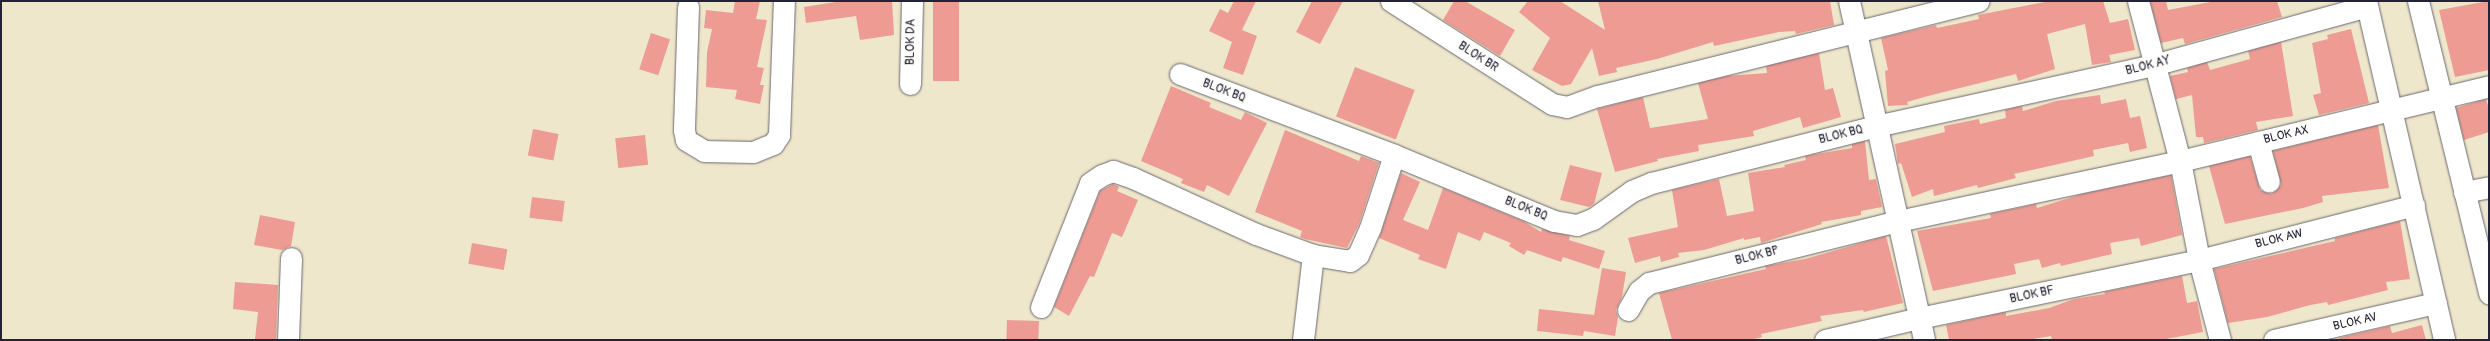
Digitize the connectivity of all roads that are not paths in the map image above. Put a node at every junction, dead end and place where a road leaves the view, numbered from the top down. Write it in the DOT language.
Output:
graph roads {
  1 [pos="784,1"];
  2 [pos="912,1"];
  3 [pos="1391,1"];
  4 [pos="1849,1"];
  5 [pos="1978,1"];
  6 [pos="2138,1"];
  7 [pos="2420,1"];
  8 [pos="2367,3"];
  9 [pos="688,7"];
  10 [pos="1857,32"];
  11 [pos="2153,66"];
  12 [pos="1180,74"];
  13 [pos="910,84"];
  14 [pos="2489,86"];
  15 [pos="2433,100"];
  16 [pos="2397,109"];
  17 [pos="1876,126"];
  18 [pos="2258,142"];
  19 [pos="1394,156"];
  20 [pos="2180,160"];
  21 [pos="2269,182"];
  22 [pos="2489,187"];
  23 [pos="2464,192"];
  24 [pos="2414,206"];
  25 [pos="1898,221"];
  26 [pos="1313,255"];
  27 [pos="291,258"];
  28 [pos="2199,260"];
  29 [pos="2144,272"];
  30 [pos="2488,285"];
  31 [pos="2436,303"];
  32 [pos="1041,307"];
  33 [pos="1628,310"];
  34 [pos="1919,318"];
  35 [pos="288,340"];
  36 [pos="1303,340"];
  37 [pos="1825,340"];
  38 [pos="1924,340"];
  39 [pos="2220,340"];
  40 [pos="2274,340"];
  41 [pos="2444,340"];
  1 -- 9 [label="street"];
  2 -- 13 [label="street, BLOK DA"];
  3 -- 10 [label="street, BLOK BR"];
  4 -- 10 [label="street"];
  5 -- 10 [label="street"];
  6 -- 11 [label="street"];
  7 -- 15 [label="street"];
  8 -- 11 [label="street, BLOK AY"];
  8 -- 16 [label="street"];
  10 -- 17 [label="street"];
  11 -- 17 [label="street, BLOK AY"];
  11 -- 20 [label="street"];
  12 -- 19 [label="street, BLOK BQ"];
  14 -- 15 [label="street, BLOK AX"];
  15 -- 16 [label="street, BLOK AX"];
  15 -- 23 [label="street"];
  16 -- 18 [label="street, BLOK AX"];
  16 -- 24 [label="street"];
  17 -- 19 [label="street, BLOK BQ"];
  17 -- 25 [label="street"];
  18 -- 20 [label="street, BLOK AX"];
  18 -- 21 [label="street"];
  19 -- 26 [label="street"];
  20 -- 25 [label="street, BLOK AX"];
  20 -- 28 [label="street"];
  22 -- 23 [label="street"];
  23 -- 30 [label="street"];
  24 -- 28 [label="street, BLOK AW"];
  24 -- 31 [label="street"];
  25 -- 33 [label="street, BLOK BP"];
  25 -- 34 [label="street"];
  26 -- 32 [label="street"];
  26 -- 36 [label="street"];
  27 -- 35 [label="street"];
  28 -- 29 [label="street, BLOK AW"];
  28 -- 39 [label="street"];
  29 -- 34 [label="street, BLOK BF"];
  31 -- 40 [label="street, BLOK AV"];
  31 -- 41 [label="street"];
  34 -- 37 [label="street, BLOK BF"];
  34 -- 38 [label="street"];
}
